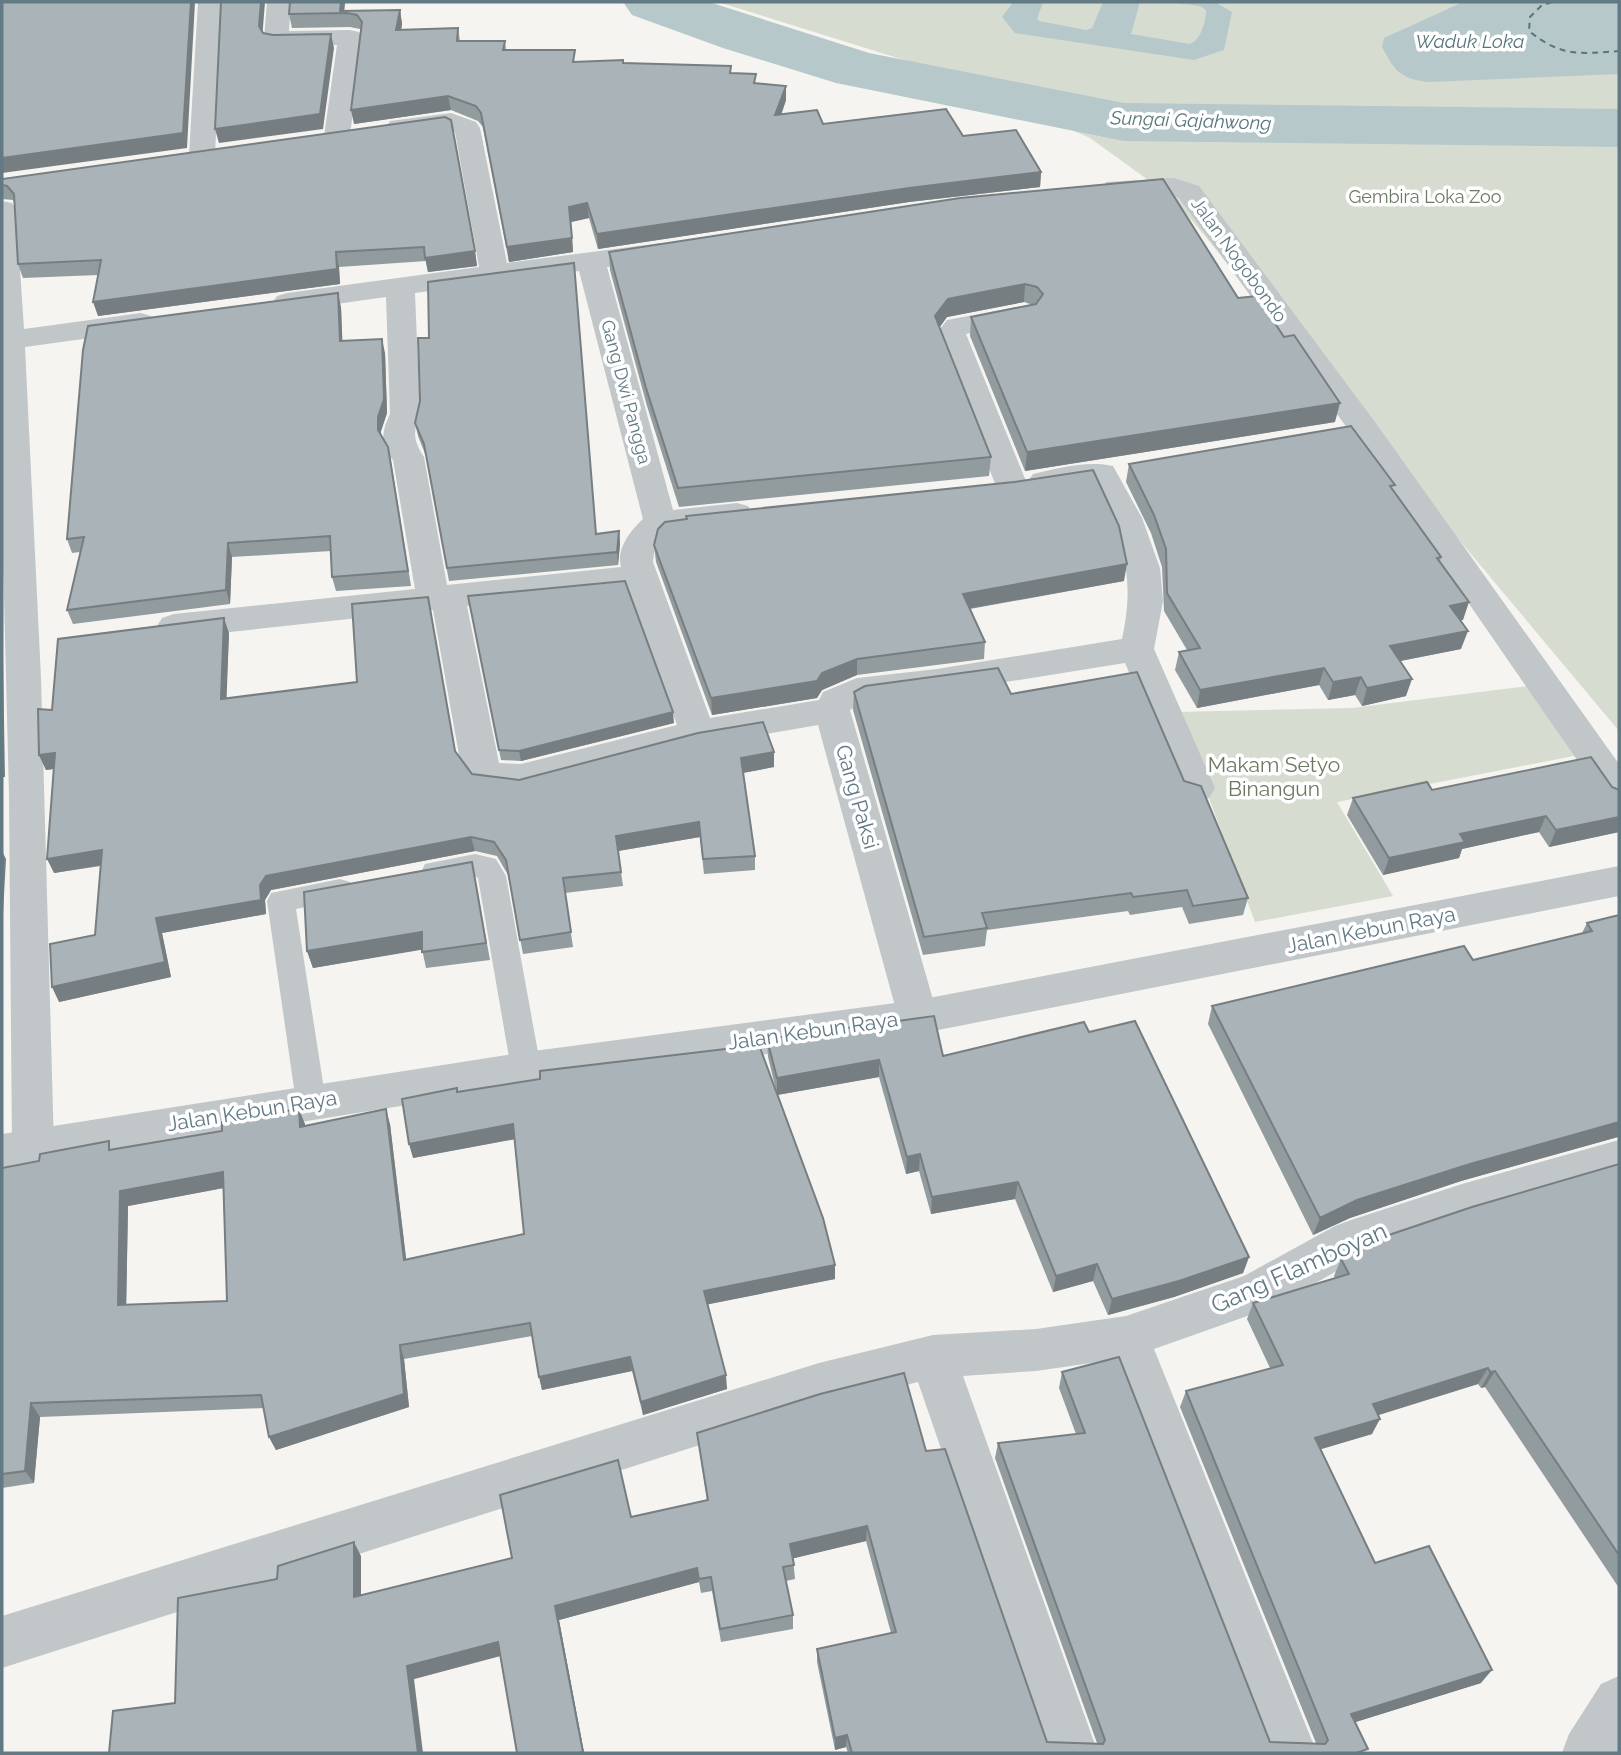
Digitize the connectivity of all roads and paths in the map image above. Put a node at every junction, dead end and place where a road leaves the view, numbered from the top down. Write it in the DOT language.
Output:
graph roads {
  1 [pos="210,2"];
  2 [pos="279,2"];
  3 [pos="357,133"];
  4 [pos="310,140"];
  5 [pos="229,151"];
  6 [pos="202,155"];
  7 [pos="176,159"];
  8 [pos="1083,192"];
  9 [pos="2,209"];
  10 [pos="688,247"];
  11 [pos="591,262"];
  12 [pos="495,275"];
  13 [pos="400,287"];
  14 [pos="266,305"];
  15 [pos="1024,314"];
  16 [pos="172,318"];
  17 [pos="6,340"];
  18 [pos="766,510"];
  19 [pos="660,522"];
  20 [pos="642,576"];
  21 [pos="440,597"];
  22 [pos="143,629"];
  23 [pos="25,644"];
  24 [pos="1137,649"];
  25 [pos="832,709"];
  26 [pos="698,733"];
  27 [pos="1196,788"];
  28 [pos="1619,792"];
  29 [pos="16,836"];
  30 [pos="410,877"];
  31 [pos="1619,881"];
  32 [pos="371,884"];
  33 [pos="918,1017"];
  34 [pos="526,1069"];
  35 [pos="311,1102"];
  36 [pos="17,1149"];
  37 [pos="1619,1158"];
  38 [pos="1126,1337"];
  39 [pos="933,1357"];
  40 [pos="2,1642"];
  41 [pos="1619,1702"];
  42 [pos="1072,1753"];
  43 [pos="1291,1753"];
  44 [pos="1588,1753"];
  1 -- 6 [label="street"];
  2 -- 3 [label="street"];
  3 -- 4 [label="street"];
  3 -- 12 [label="street"];
  5 -- 6 [label="street"];
  6 -- 7 [label="street"];
  8 -- 28 [label="street, Jalan Nogobondo"];
  9 -- 17 [label="street"];
  10 -- 11 [label="street"];
  11 -- 12 [label="street"];
  11 -- 19 [label="street, Gang Dwi Pangga"];
  12 -- 13 [label="street"];
  13 -- 14 [label="street"];
  13 -- 21 [label="street"];
  15 -- 24 [label="street"];
  16 -- 17 [label="street"];
  17 -- 23 [label="street"];
  18 -- 19 [label="street"];
  19 -- 20 [label="street"];
  20 -- 21 [label="street"];
  20 -- 26 [label="street"];
  21 -- 22 [label="street"];
  21 -- 26 [label="street"];
  23 -- 29 [label="street"];
  24 -- 25 [label="street"];
  24 -- 27 [label="street"];
  25 -- 26 [label="street"];
  25 -- 33 [label="street, Gang Paksi"];
  29 -- 36 [label="street"];
  30 -- 34 [label="lane"];
  31 -- 33 [label="street, Jalan Kebun Raya"];
  32 -- 35 [label="lane"];
  33 -- 34 [label="street, Jalan Kebun Raya"];
  34 -- 35 [label="street, Jalan Kebun Raya"];
  35 -- 36 [label="street, Jalan Kebun Raya"];
  37 -- 38 [label="street, Gang Flamboyan"];
  38 -- 39 [label="street, Gang Flamboyan"];
  38 -- 43 [label="street"];
  39 -- 40 [label="street, Gang Flamboyan"];
  39 -- 42 [label="street"];
  41 -- 44 [label="street"];
}
